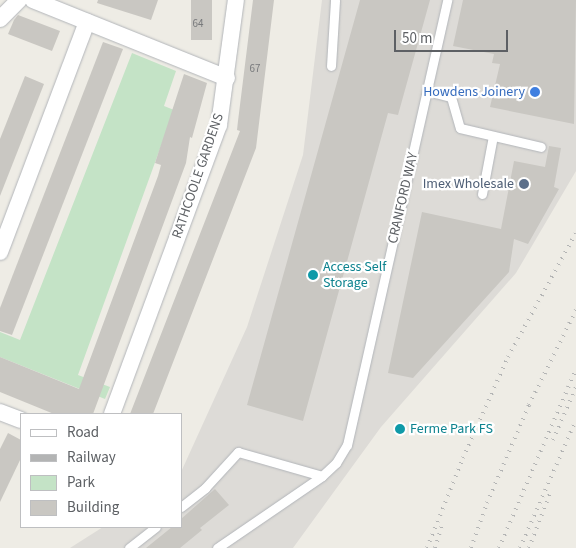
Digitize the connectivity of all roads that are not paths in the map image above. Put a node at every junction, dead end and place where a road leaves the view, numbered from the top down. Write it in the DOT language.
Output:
graph roads {
  1 [pos="19,0"];
  2 [pos="33,0"];
  3 [pos="236,0"];
  4 [pos="336,0"];
  5 [pos="447,0"];
  6 [pos="0,19"];
  7 [pos="87,22"];
  8 [pos="330,66"];
  9 [pos="227,78"];
  10 [pos="428,91"];
  11 [pos="492,136"];
  12 [pos="541,147"];
  13 [pos="482,194"];
  14 [pos="0,252"];
  15 [pos="0,412"];
  16 [pos="112,413"];
  17 [pos="20,420"];
  18 [pos="322,476"];
  19 [pos="182,506"];
  20 [pos="155,528"];
  21 [pos="129,548"];
  22 [pos="217,548"];
  1 -- 6 [label="street"];
  2 -- 7 [label="street"];
  3 -- 9 [label="street, RATHCOOLE GARDENS"];
  4 -- 8 [label="lane"];
  5 -- 10 [label="lane, CRANFORD WAY"];
  7 -- 9 [label="street"];
  7 -- 14 [label="street"];
  9 -- 16 [label="street, RATHCOOLE GARDENS"];
  10 -- 11 [label="lane"];
  10 -- 18 [label="lane, CRANFORD WAY"];
  11 -- 12 [label="lane"];
  11 -- 13 [label="lane"];
  15 -- 17 [label="street"];
  18 -- 19 [label="lane"];
  18 -- 22 [label="lane, CRANFORD WAY"];
  20 -- 21 [label="lane"];
}
